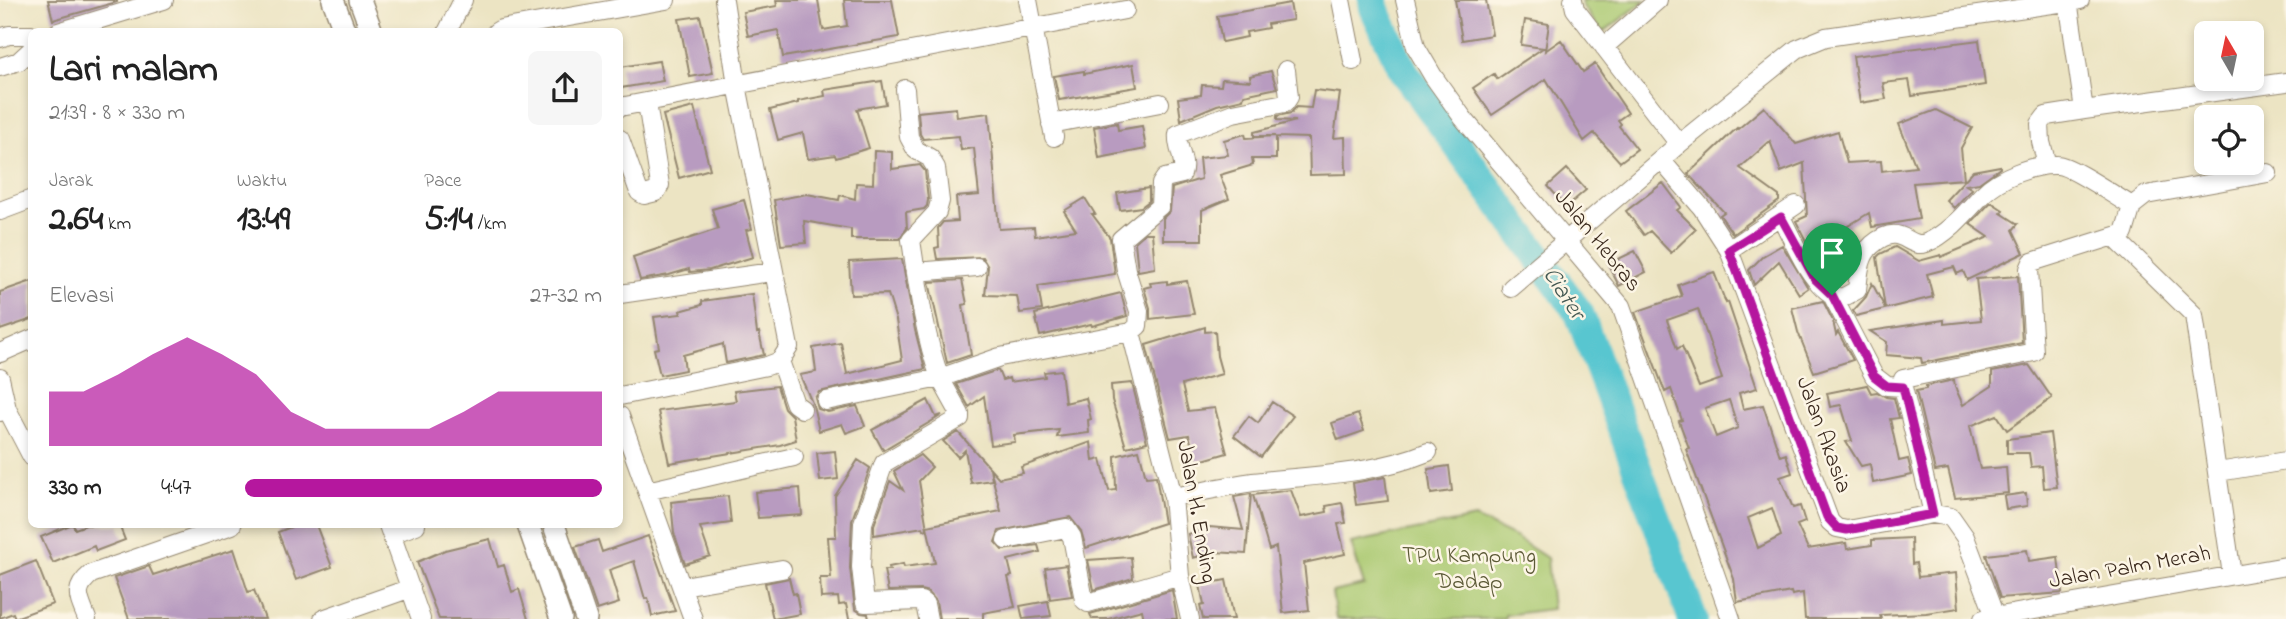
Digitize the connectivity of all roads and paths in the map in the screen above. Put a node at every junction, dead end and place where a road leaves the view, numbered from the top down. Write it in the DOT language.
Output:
graph roads {
  1 [pos="164,0"];
  2 [pos="333,0"];
  3 [pos="360,0"];
  4 [pos="463,0"];
  5 [pos="666,0"];
  6 [pos="724,0"];
  7 [pos="1028,0"];
  8 [pos="1341,0"];
  9 [pos="1405,0"];
  10 [pos="1573,0"];
  11 [pos="1658,0"];
  12 [pos="2072,1"];
  13 [pos="1125,10"];
  14 [pos="1033,27"];
  15 [pos="71,28"];
  16 [pos="344,28"];
  17 [pos="370,28"];
  18 [pos="449,28"];
  19 [pos="507,28"];
  20 [pos="28,35"];
  21 [pos="0,38"];
  22 [pos="1604,47"];
  23 [pos="28,53"];
  24 [pos="1353,61"];
  25 [pos="0,67"];
  26 [pos="1286,71"];
  27 [pos="2286,82"];
  28 [pos="737,85"];
  29 [pos="905,89"];
  30 [pos="647,103"];
  31 [pos="1160,103"];
  32 [pos="623,107"];
  33 [pos="2084,110"];
  34 [pos="1679,145"];
  35 [pos="623,147"];
  36 [pos="1661,160"];
  37 [pos="2047,165"];
  38 [pos="2268,173"];
  39 [pos="28,200"];
  40 [pos="1796,205"];
  41 [pos="2132,206"];
  42 [pos="0,211"];
  43 [pos="1781,217"];
  44 [pos="2115,238"];
  45 [pos="1568,241"];
  46 [pos="1729,250"];
  47 [pos="977,267"];
  48 [pos="772,272"];
  49 [pos="916,272"];
  50 [pos="1511,288"];
  51 [pos="623,294"];
  52 [pos="1832,295"];
  53 [pos="1131,332"];
  54 [pos="28,342"];
  55 [pos="0,353"];
  56 [pos="773,363"];
  57 [pos="0,378"];
  58 [pos="940,378"];
  59 [pos="1903,387"];
  60 [pos="623,395"];
  61 [pos="826,401"];
  62 [pos="802,409"];
  63 [pos="3,410"];
  64 [pos="623,436"];
  65 [pos="28,451"];
  66 [pos="1427,452"];
  67 [pos="626,455"];
  68 [pos="794,457"];
  69 [pos="2286,461"];
  70 [pos="2218,472"];
  71 [pos="647,491"];
  72 [pos="1173,497"];
  73 [pos="1933,514"];
  74 [pos="223,528"];
  75 [pos="529,528"];
  76 [pos="555,528"];
  77 [pos="390,529"];
  78 [pos="1006,540"];
  79 [pos="2286,566"];
  80 [pos="782,569"];
  81 [pos="2232,575"];
  82 [pos="1180,576"];
  83 [pos="683,586"];
  84 [pos="411,588"];
  85 [pos="1991,618"];
  86 [pos="87,619"];
  87 [pos="323,619"];
  88 [pos="421,619"];
  89 [pos="561,619"];
  90 [pos="586,619"];
  91 [pos="693,619"];
  92 [pos="928,619"];
  93 [pos="1190,619"];
  94 [pos="1731,619"];
  1 -- 15 [label="street"];
  2 -- 16 [label="street"];
  3 -- 17 [label="street"];
  4 -- 18 [label="street"];
  5 -- 19 [label="street"];
  6 -- 28 [label="street"];
  7 -- 14 [label="street"];
  8 -- 24 [label="street"];
  9 -- 45 [label="street, Jalan Hebras"];
  10 -- 22 [label="street"];
  11 -- 22 [label="street"];
  12 -- 33 [label="street"];
  12 -- 34 [label="street"];
  13 -- 14 [label="street"];
  14 -- 28 [label="street"];
  14 -- 31 [label="street"];
  20 -- 21 [label="street"];
  22 -- 34 [label="street"];
  23 -- 25 [label="street"];
  26 -- 53 [label="street"];
  27 -- 33 [label="street"];
  28 -- 30 [label="street"];
  28 -- 48 [label="street"];
  29 -- 49 [label="street"];
  30 -- 32 [label="street"];
  30 -- 35 [label="street"];
  33 -- 37 [label="street"];
  34 -- 36 [label="street"];
  36 -- 45 [label="street"];
  36 -- 46 [label="street, Jalan Akasia"];
  37 -- 41 [label="street"];
  37 -- 52 [label="street"];
  38 -- 41 [label="street"];
  39 -- 42 [label="street"];
  40 -- 43 [label="street"];
  41 -- 44 [label="street"];
  43 -- 46 [label="street"];
  43 -- 52 [label="street"];
  44 -- 59 [label="street"];
  44 -- 70 [label="street"];
  45 -- 50 [label="street"];
  45 -- 94 [label="street, Jalan Hebras"];
  46 -- 73 [label="street, Jalan Akasia"];
  47 -- 49 [label="street"];
  48 -- 51 [label="street"];
  48 -- 56 [label="street"];
  49 -- 58 [label="street"];
  52 -- 59 [label="street"];
  53 -- 58 [label="street"];
  53 -- 72 [label="street, Jalan H. Ending"];
  54 -- 55 [label="street"];
  56 -- 60 [label="street"];
  56 -- 62 [label="street"];
  57 -- 63 [label="street"];
  58 -- 61 [label="street"];
  58 -- 92 [label="street"];
  59 -- 73 [label="street"];
  63 -- 65 [label="street"];
  64 -- 67 [label="street"];
  66 -- 72 [label="street"];
  67 -- 71 [label="street"];
  68 -- 71 [label="street"];
  69 -- 70 [label="street"];
  70 -- 81 [label="street"];
  71 -- 83 [label="street"];
  72 -- 82 [label="street, Jalan H. Ending"];
  73 -- 85 [label="street"];
  74 -- 86 [label="street"];
  75 -- 89 [label="street"];
  76 -- 90 [label="street"];
  77 -- 84 [label="street"];
  78 -- 82 [label="street"];
  79 -- 81 [label="street, Jalan Palm Merah"];
  80 -- 83 [label="street"];
  81 -- 85 [label="street, Jalan Palm Merah"];
  82 -- 93 [label="street, Jalan H. Ending"];
  83 -- 91 [label="street"];
  84 -- 87 [label="street"];
  84 -- 88 [label="street"];
}
